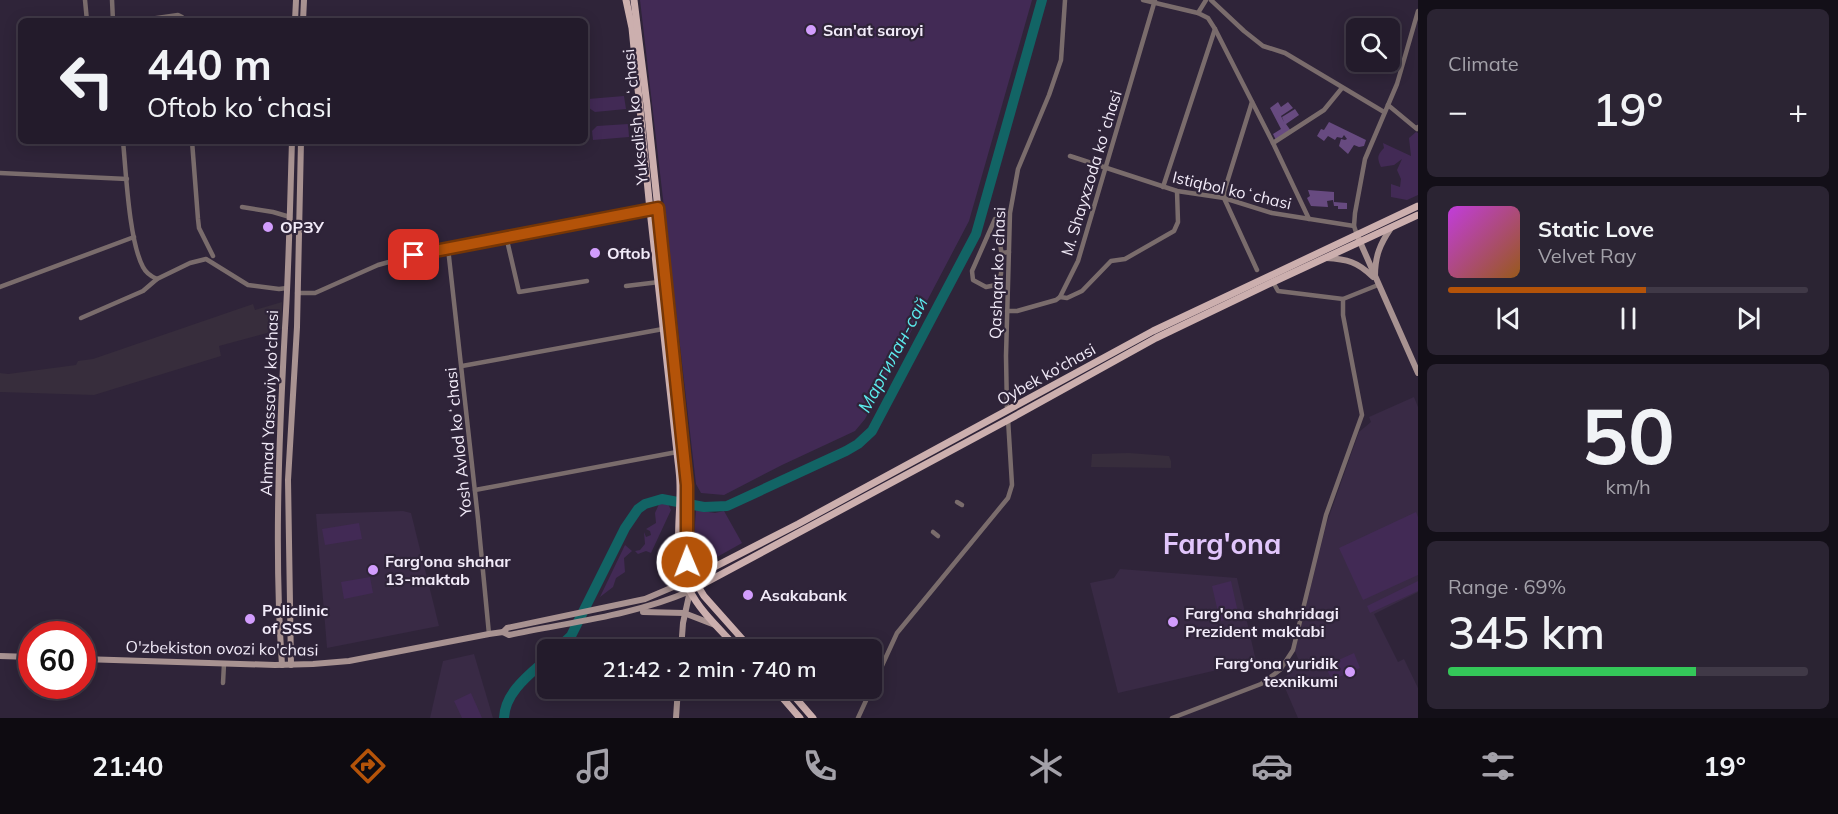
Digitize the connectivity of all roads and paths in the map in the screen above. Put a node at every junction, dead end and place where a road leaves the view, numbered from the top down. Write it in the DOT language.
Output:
graph roads {
  1 [pos="85,0"];
  2 [pos="112,0"];
  3 [pos="296,0"];
  4 [pos="304,0"];
  5 [pos="626,0"];
  6 [pos="634,0"];
  7 [pos="1065,0"];
  8 [pos="1143,0"];
  9 [pos="1206,0"];
  10 [pos="1211,0"];
  11 [pos="1154,2"];
  12 [pos="1418,11"];
  13 [pos="1198,13"];
  14 [pos="87,18"];
  15 [pos="113,18"];
  16 [pos="157,18"];
  17 [pos="182,18"];
  18 [pos="295,18"];
  19 [pos="303,18"];
  20 [pos="1215,29"];
  21 [pos="1342,88"];
  22 [pos="1252,102"];
  23 [pos="1388,105"];
  24 [pos="1384,112"];
  25 [pos="1418,129"];
  26 [pos="1273,143"];
  27 [pos="123,144"];
  28 [pos="192,144"];
  29 [pos="292,144"];
  30 [pos="301,144"];
  31 [pos="1070,156"];
  32 [pos="1106,168"];
  33 [pos="0,173"];
  34 [pos="127,179"];
  35 [pos="1163,187"];
  36 [pos="1177,191"];
  37 [pos="1224,198"];
  38 [pos="1418,206"];
  39 [pos="242,207"];
  40 [pos="654,209"];
  41 [pos="1418,215"];
  42 [pos="290,218"];
  43 [pos="1309,219"];
  44 [pos="1354,225"];
  45 [pos="1390,228"];
  46 [pos="506,236"];
  47 [pos="134,237"];
  48 [pos="1358,238"];
  49 [pos="448,248"];
  50 [pos="1009,252"];
  51 [pos="1002,253"];
  52 [pos="213,256"];
  53 [pos="1326,258"];
  54 [pos="1257,270"];
  55 [pos="157,279"];
  56 [pos="587,281"];
  57 [pos="658,282"];
  58 [pos="1273,282"];
  59 [pos="1377,282"];
  60 [pos="626,286"];
  61 [pos="0,287"];
  62 [pos="287,288"];
  63 [pos="297,293"];
  64 [pos="1060,297"];
  65 [pos="1343,300"];
  66 [pos="1007,311"];
  67 [pos="81,318"];
  68 [pos="663,329"];
  69 [pos="462,366"];
  70 [pos="1418,373"];
  71 [pos="1007,411"];
  72 [pos="1008,420"];
  73 [pos="677,452"];
  74 [pos="574,471"];
  75 [pos="576,478"];
  76 [pos="684,484"];
  77 [pos="475,490"];
  78 [pos="684,509"];
  79 [pos="693,578"];
  80 [pos="685,582"];
  81 [pos="698,587"];
  82 [pos="690,591"];
  83 [pos="631,612"];
  84 [pos="684,613"];
  85 [pos="717,626"];
  86 [pos="503,632"];
  87 [pos="489,634"];
  88 [pos="682,639"];
  89 [pos="729,639"];
  90 [pos="743,639"];
  91 [pos="0,656"];
  92 [pos="18,657"];
  93 [pos="96,659"];
  94 [pos="224,664"];
  95 [pos="282,665"];
  96 [pos="291,665"];
  97 [pos="223,683"];
  98 [pos="677,699"];
  99 [pos="784,699"];
  100 [pos="797,699"];
  101 [pos="676,718"];
  102 [pos="800,718"];
  103 [pos="813,718"];
  104 [pos="858,718"];
  105 [pos="1172,718"];
  1 -- 14 [label="street"];
  2 -- 15 [label="street"];
  3 -- 18 [label="main road"];
  4 -- 19 [label="main road"];
  5 -- 40 [label="main road, Yuksalish koʻchasi"];
  6 -- 40 [label="main road, Yuksalish koʻchasi"];
  7 -- 50 [label="street, Qashqar koʻchasi"];
  8 -- 11 [label="street"];
  9 -- 13 [label="street"];
  10 -- 21 [label="street"];
  11 -- 13 [label="street"];
  11 -- 32 [label="street, M. Shayxzoda koʻchasi"];
  12 -- 23 [label="street"];
  13 -- 20 [label="street"];
  16 -- 17 [label="street"];
  20 -- 22 [label="street"];
  20 -- 35 [label="street"];
  21 -- 24 [label="street"];
  21 -- 26 [label="street"];
  22 -- 26 [label="street"];
  22 -- 37 [label="street"];
  23 -- 24 [label="street"];
  23 -- 25 [label="street"];
  24 -- 44 [label="street"];
  26 -- 43 [label="street"];
  27 -- 34 [label="street"];
  28 -- 52 [label="street"];
  29 -- 42 [label="main road, Ahmad Yassaviy ko'chasi"];
  30 -- 63 [label="main road, Ahmad Yassaviy ko'chasi"];
  31 -- 32 [label="street, Istiqbol koʻchasi"];
  32 -- 35 [label="street, Istiqbol koʻchasi"];
  32 -- 64 [label="street, M. Shayxzoda koʻchasi"];
  33 -- 34 [label="street"];
  34 -- 47 [label="street"];
  35 -- 36 [label="street, Istiqbol koʻchasi"];
  36 -- 37 [label="street, Istiqbol koʻchasi"];
  36 -- 64 [label="street"];
  37 -- 43 [label="street, Istiqbol koʻchasi"];
  37 -- 54 [label="street"];
  38 -- 48 [label="main road, Oybek ko‘chasi"];
  39 -- 42 [label="street"];
  40 -- 46 [label="street"];
  40 -- 57 [label="main road, Yuksalish koʻchasi"];
  40 -- 76 [label="main road, Yuksalish koʻchasi"];
  41 -- 45 [label="main road, Oybek ko‘chasi"];
  42 -- 62 [label="main road, Ahmad Yassaviy ko'chasi"];
  43 -- 44 [label="street, Istiqbol koʻchasi"];
  44 -- 48 [label="street"];
  45 -- 48 [label="main road, Oybek ko‘chasi"];
  45 -- 59 [label="main road"];
  46 -- 49 [label="street"];
  46 -- 56 [label="street"];
  47 -- 55 [label="street"];
  47 -- 61 [label="street"];
  48 -- 53 [label="main road, Oybek ko‘chasi"];
  48 -- 59 [label="main road"];
  48 -- 71 [label="main road, Oybek ko‘chasi"];
  49 -- 63 [label="street"];
  49 -- 69 [label="street, Yosh Avlod koʻchasi"];
  50 -- 51 [label="street"];
  50 -- 66 [label="street, Qashqar koʻchasi"];
  51 -- 51 [label="street"];
  53 -- 58 [label="main road, Oybek ko‘chasi"];
  53 -- 59 [label="main road"];
  55 -- 62 [label="street"];
  55 -- 67 [label="street"];
  57 -- 60 [label="street"];
  57 -- 68 [label="main road, Yuksalish koʻchasi"];
  58 -- 65 [label="street"];
  58 -- 72 [label="main road, Oybek ko‘chasi"];
  59 -- 65 [label="street"];
  59 -- 70 [label="main road"];
  62 -- 95 [label="main road, Ahmad Yassaviy ko'chasi"];
  63 -- 96 [label="main road, Ahmad Yassaviy ko'chasi"];
  64 -- 66 [label="street"];
  65 -- 105 [label="street"];
  66 -- 71 [label="street, Qashqar koʻchasi"];
  68 -- 69 [label="street"];
  68 -- 73 [label="main road, Yuksalish koʻchasi"];
  69 -- 77 [label="street, Yosh Avlod koʻchasi"];
  71 -- 72 [label="street, Qashqar koʻchasi"];
  71 -- 79 [label="main road, Oybek ko‘chasi"];
  72 -- 81 [label="main road, Oybek ko‘chasi"];
  72 -- 104 [label="street, Qashqar koʻchasi"];
  73 -- 74 [label="street"];
  73 -- 76 [label="main road, Yuksalish koʻchasi"];
  74 -- 75 [label="street"];
  74 -- 77 [label="street"];
  76 -- 78 [label="main road, Yuksalish koʻchasi"];
  77 -- 87 [label="street, Yosh Avlod koʻchasi"];
  78 -- 79 [label="main road, Yuksalish koʻchasi"];
  78 -- 80 [label="main road, Yuksalish koʻchasi"];
  79 -- 80 [label="main road, O'zbekiston ovozi ko'chasi"];
  79 -- 81 [label="main road, Yuksalish koʻchasi"];
  80 -- 82 [label="main road, Yuksalish koʻchasi"];
  80 -- 86 [label="main road, O'zbekiston ovozi ko'chasi"];
  81 -- 82 [label="main road, O'zbekiston ovozi ko'chasi"];
  81 -- 90 [label="main road, Yuksalish koʻchasi"];
  82 -- 83 [label="main road, O'zbekiston ovozi ko'chasi"];
  82 -- 84 [label="main road"];
  82 -- 85 [label="main road, Yuksalish koʻchasi"];
  83 -- 84 [label="main road"];
  83 -- 86 [label="main road, O'zbekiston ovozi ko'chasi"];
  84 -- 85 [label="main road"];
  84 -- 88 [label="main road"];
  85 -- 89 [label="main road, Yuksalish koʻchasi"];
  86 -- 87 [label="main road, O'zbekiston ovozi ko'chasi"];
  87 -- 96 [label="main road, O'zbekiston ovozi ko'chasi"];
  91 -- 92 [label="main road"];
  93 -- 94 [label="main road, O'zbekiston ovozi ko'chasi"];
  94 -- 95 [label="main road, O'zbekiston ovozi ko'chasi"];
  94 -- 97 [label="street"];
  95 -- 96 [label="main road, O'zbekiston ovozi ko'chasi"];
  98 -- 101 [label="main road"];
  99 -- 102 [label="main road"];
  100 -- 103 [label="main road"];
}
